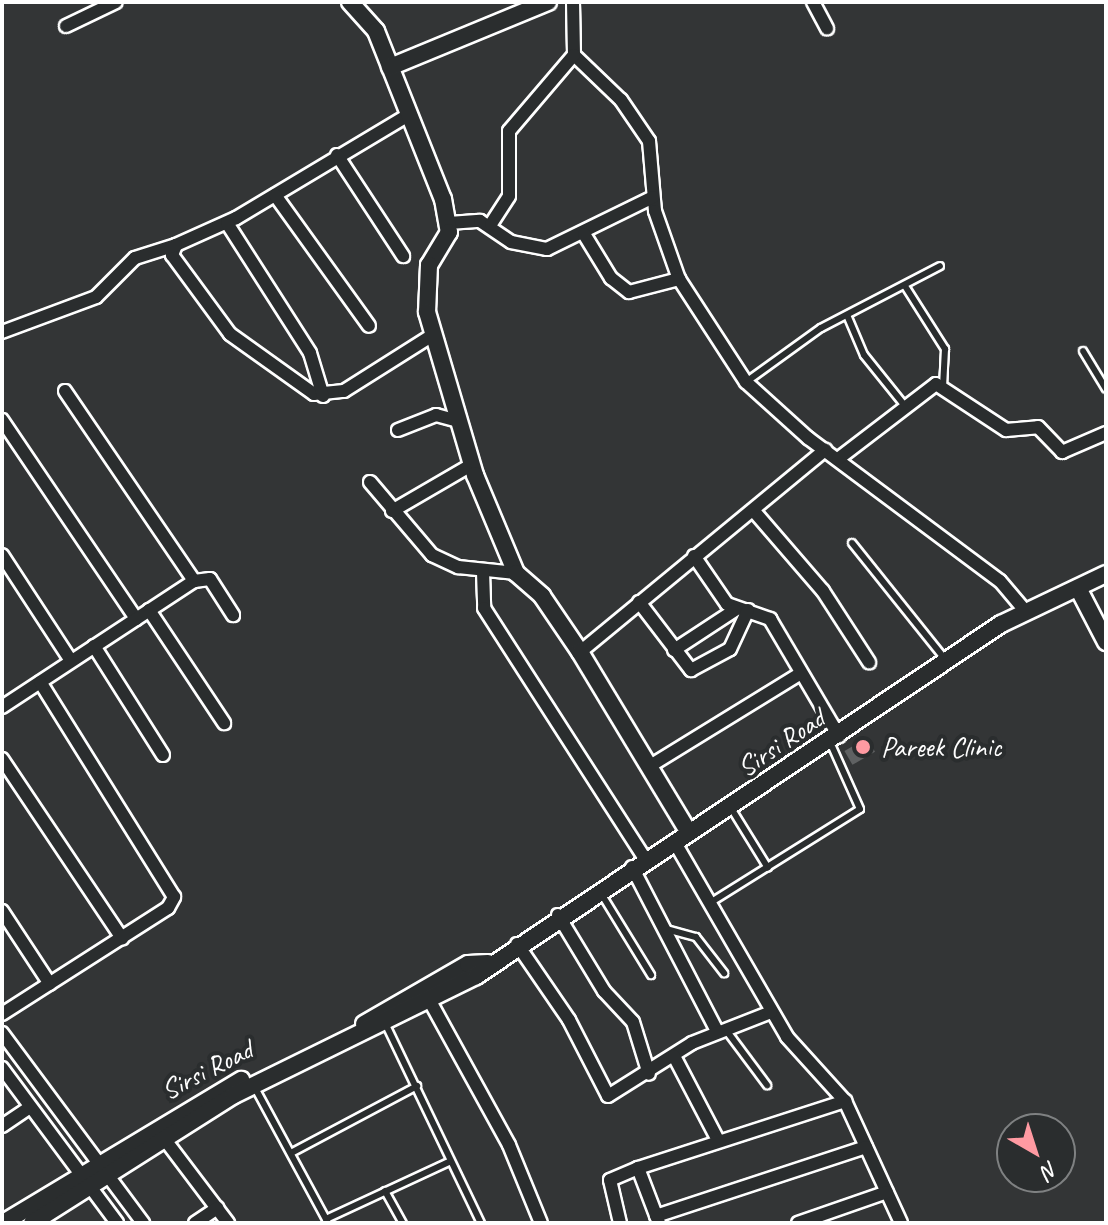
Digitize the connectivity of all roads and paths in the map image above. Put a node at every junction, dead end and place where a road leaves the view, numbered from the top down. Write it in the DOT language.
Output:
graph roads {
  1 [pos="116,2"];
  2 [pos="350,2"];
  3 [pos="548,2"];
  4 [pos="573,2"];
  5 [pos="813,2"];
  6 [pos="66,26"];
  7 [pos="827,28"];
  8 [pos="574,55"];
  9 [pos="390,67"];
  10 [pos="410,114"];
  11 [pos="337,155"];
  12 [pos="275,195"];
  13 [pos="653,197"];
  14 [pos="227,223"];
  15 [pos="449,223"];
  16 [pos="491,224"];
  17 [pos="584,234"];
  18 [pos="176,245"];
  19 [pos="403,256"];
  20 [pos="940,266"];
  21 [pos="679,279"];
  22 [pos="905,286"];
  23 [pos="847,315"];
  24 [pos="369,326"];
  25 [pos="2,332"];
  26 [pos="434,334"];
  27 [pos="1083,351"];
  28 [pos="746,382"];
  29 [pos="943,385"];
  30 [pos="1106,389"];
  31 [pos="65,391"];
  32 [pos="323,396"];
  33 [pos="905,406"];
  34 [pos="2,420"];
  35 [pos="458,421"];
  36 [pos="398,430"];
  37 [pos="1106,433"];
  38 [pos="825,450"];
  39 [pos="838,459"];
  40 [pos="471,465"];
  41 [pos="370,482"];
  42 [pos="753,510"];
  43 [pos="392,511"];
  44 [pos="852,543"];
  45 [pos="2,555"];
  46 [pos="694,556"];
  47 [pos="483,572"];
  48 [pos="516,573"];
  49 [pos="1106,574"];
  50 [pos="194,581"];
  51 [pos="1078,588"];
  52 [pos="639,602"];
  53 [pos="149,610"];
  54 [pos="742,610"];
  55 [pos="1027,613"];
  56 [pos="233,615"];
  57 [pos="136,619"];
  58 [pos="1106,642"];
  59 [pos="94,646"];
  60 [pos="674,650"];
  61 [pos="580,652"];
  62 [pos="71,661"];
  63 [pos="869,662"];
  64 [pos="947,662"];
  65 [pos="801,673"];
  66 [pos="40,682"];
  67 [pos="4,702"];
  68 [pos="224,723"];
  69 [pos="834,739"];
  70 [pos="163,755"];
  71 [pos="2,759"];
  72 [pos="650,766"];
  73 [pos="731,808"];
  74 [pos="682,837"];
  75 [pos="638,863"];
  76 [pos="768,868"];
  77 [pos="598,888"];
  78 [pos="713,901"];
  79 [pos="2,911"];
  80 [pos="558,915"];
  81 [pos="662,929"];
  82 [pos="122,938"];
  83 [pos="517,944"];
  84 [pos="724,973"];
  85 [pos="651,975"];
  86 [pos="50,984"];
  87 [pos="427,996"];
  88 [pos="771,1012"];
  89 [pos="2,1014"];
  90 [pos="386,1025"];
  91 [pos="721,1030"];
  92 [pos="2,1033"];
  93 [pos="674,1056"];
  94 [pos="2,1068"];
  95 [pos="649,1074"];
  96 [pos="767,1085"];
  97 [pos="254,1086"];
  98 [pos="417,1086"];
  99 [pos="845,1101"];
  100 [pos="29,1108"];
  101 [pos="2,1126"];
  102 [pos="163,1137"];
  103 [pos="718,1140"];
  104 [pos="866,1147"];
  105 [pos="291,1153"];
  106 [pos="449,1162"];
  107 [pos="101,1167"];
  108 [pos="638,1168"];
  109 [pos="85,1178"];
  110 [pos="385,1191"];
  111 [pos="887,1192"];
  112 [pos="217,1208"];
  113 [pos="657,1220"];
  114 [pos="327,1221"];
  115 [pos="3,1223"];
  116 [pos="32,1223"];
  117 [pos="117,1223"];
  118 [pos="143,1223"];
  119 [pos="195,1223"];
  120 [pos="228,1223"];
  121 [pos="403,1223"];
  122 [pos="481,1223"];
  123 [pos="541,1223"];
  124 [pos="620,1223"];
  125 [pos="798,1223"];
  126 [pos="901,1223"];
  1 -- 6 [label="street"];
  2 -- 9 [label="main road"];
  3 -- 9 [label="main road"];
  4 -- 8 [label="street"];
  5 -- 7 [label="street"];
  8 -- 13 [label="street"];
  8 -- 16 [label="street"];
  9 -- 10 [label="main road"];
  10 -- 11 [label="street"];
  10 -- 15 [label="main road"];
  11 -- 12 [label="street"];
  11 -- 19 [label="street"];
  12 -- 14 [label="street"];
  12 -- 24 [label="street"];
  13 -- 17 [label="street"];
  13 -- 21 [label="street"];
  14 -- 18 [label="street"];
  14 -- 32 [label="street"];
  15 -- 16 [label="street"];
  15 -- 26 [label="main road"];
  16 -- 17 [label="street"];
  17 -- 21 [label="street"];
  18 -- 25 [label="street"];
  18 -- 32 [label="street"];
  20 -- 22 [label="lane"];
  21 -- 28 [label="street"];
  22 -- 23 [label="lane"];
  22 -- 29 [label="lane"];
  23 -- 28 [label="lane"];
  23 -- 33 [label="lane"];
  26 -- 32 [label="street"];
  26 -- 35 [label="main road"];
  27 -- 30 [label="lane"];
  28 -- 38 [label="street"];
  29 -- 33 [label="street"];
  29 -- 37 [label="street"];
  31 -- 50 [label="street"];
  33 -- 39 [label="street"];
  34 -- 57 [label="street"];
  35 -- 36 [label="street"];
  35 -- 40 [label="main road"];
  38 -- 39 [label="street"];
  38 -- 42 [label="street"];
  39 -- 55 [label="street"];
  40 -- 43 [label="street"];
  40 -- 48 [label="main road"];
  41 -- 43 [label="street"];
  42 -- 46 [label="street"];
  42 -- 63 [label="street"];
  43 -- 47 [label="street"];
  44 -- 64 [label="lane"];
  45 -- 62 [label="street"];
  46 -- 52 [label="street"];
  46 -- 54 [label="street"];
  47 -- 48 [label="street"];
  47 -- 75 [label="street"];
  48 -- 61 [label="main road"];
  49 -- 51 [label="main road, Sirsi Road"];
  50 -- 53 [label="street"];
  50 -- 56 [label="street"];
  51 -- 55 [label="main road, Sirsi Road"];
  51 -- 58 [label="main road"];
  52 -- 60 [label="street"];
  52 -- 61 [label="street"];
  53 -- 57 [label="street"];
  53 -- 68 [label="street"];
  54 -- 60 [label="street"];
  54 -- 60 [label="street"];
  54 -- 65 [label="street"];
  55 -- 64 [label="main road, Sirsi Road"];
  57 -- 59 [label="street"];
  59 -- 62 [label="street"];
  59 -- 70 [label="street"];
  61 -- 72 [label="main road"];
  62 -- 66 [label="street"];
  64 -- 69 [label="main road, Sirsi Road"];
  65 -- 69 [label="street"];
  65 -- 72 [label="street"];
  66 -- 67 [label="street"];
  66 -- 82 [label="street"];
  69 -- 73 [label="main road, Sirsi Road"];
  69 -- 76 [label="lane"];
  71 -- 82 [label="street"];
  72 -- 74 [label="main road"];
  73 -- 74 [label="main road, Sirsi Road"];
  73 -- 76 [label="lane"];
  74 -- 75 [label="main road, Sirsi Road"];
  74 -- 78 [label="street"];
  75 -- 77 [label="main road, Sirsi Road"];
  75 -- 81 [label="street"];
  76 -- 78 [label="lane"];
  77 -- 80 [label="main road, Sirsi Road"];
  77 -- 85 [label="lane"];
  78 -- 88 [label="street"];
  79 -- 86 [label="street"];
  80 -- 83 [label="main road, Sirsi Road"];
  80 -- 95 [label="street"];
  81 -- 84 [label="lane"];
  81 -- 91 [label="street"];
  82 -- 86 [label="street"];
  83 -- 87 [label="main road, Sirsi Road"];
  83 -- 95 [label="street"];
  86 -- 89 [label="street"];
  87 -- 90 [label="main road, Sirsi Road"];
  87 -- 107 [label="main road, Sirsi Road"];
  87 -- 123 [label="street"];
  88 -- 91 [label="street"];
  88 -- 99 [label="street"];
  90 -- 97 [label="main road, Sirsi Road"];
  90 -- 98 [label="lane"];
  91 -- 93 [label="street"];
  91 -- 96 [label="lane"];
  92 -- 107 [label="street"];
  93 -- 95 [label="street"];
  93 -- 103 [label="street"];
  94 -- 100 [label="street"];
  97 -- 102 [label="main road, Sirsi Road"];
  97 -- 105 [label="lane"];
  98 -- 105 [label="lane"];
  98 -- 106 [label="lane"];
  99 -- 103 [label="street"];
  99 -- 104 [label="street"];
  100 -- 101 [label="street"];
  100 -- 109 [label="street"];
  102 -- 107 [label="main road, Sirsi Road"];
  102 -- 112 [label="street"];
  103 -- 108 [label="street"];
  104 -- 111 [label="street"];
  104 -- 113 [label="street"];
  105 -- 114 [label="lane"];
  106 -- 110 [label="lane"];
  106 -- 122 [label="lane"];
  107 -- 109 [label="main road, Sirsi Road"];
  107 -- 118 [label="street"];
  108 -- 113 [label="street"];
  108 -- 124 [label="street"];
  109 -- 115 [label="main road, Sirsi Road"];
  109 -- 116 [label="main road, Sirsi Road"];
  109 -- 117 [label="street"];
  110 -- 114 [label="lane"];
  110 -- 121 [label="lane"];
  111 -- 125 [label="street"];
  111 -- 126 [label="street"];
  112 -- 119 [label="street"];
  112 -- 120 [label="street"];
}
